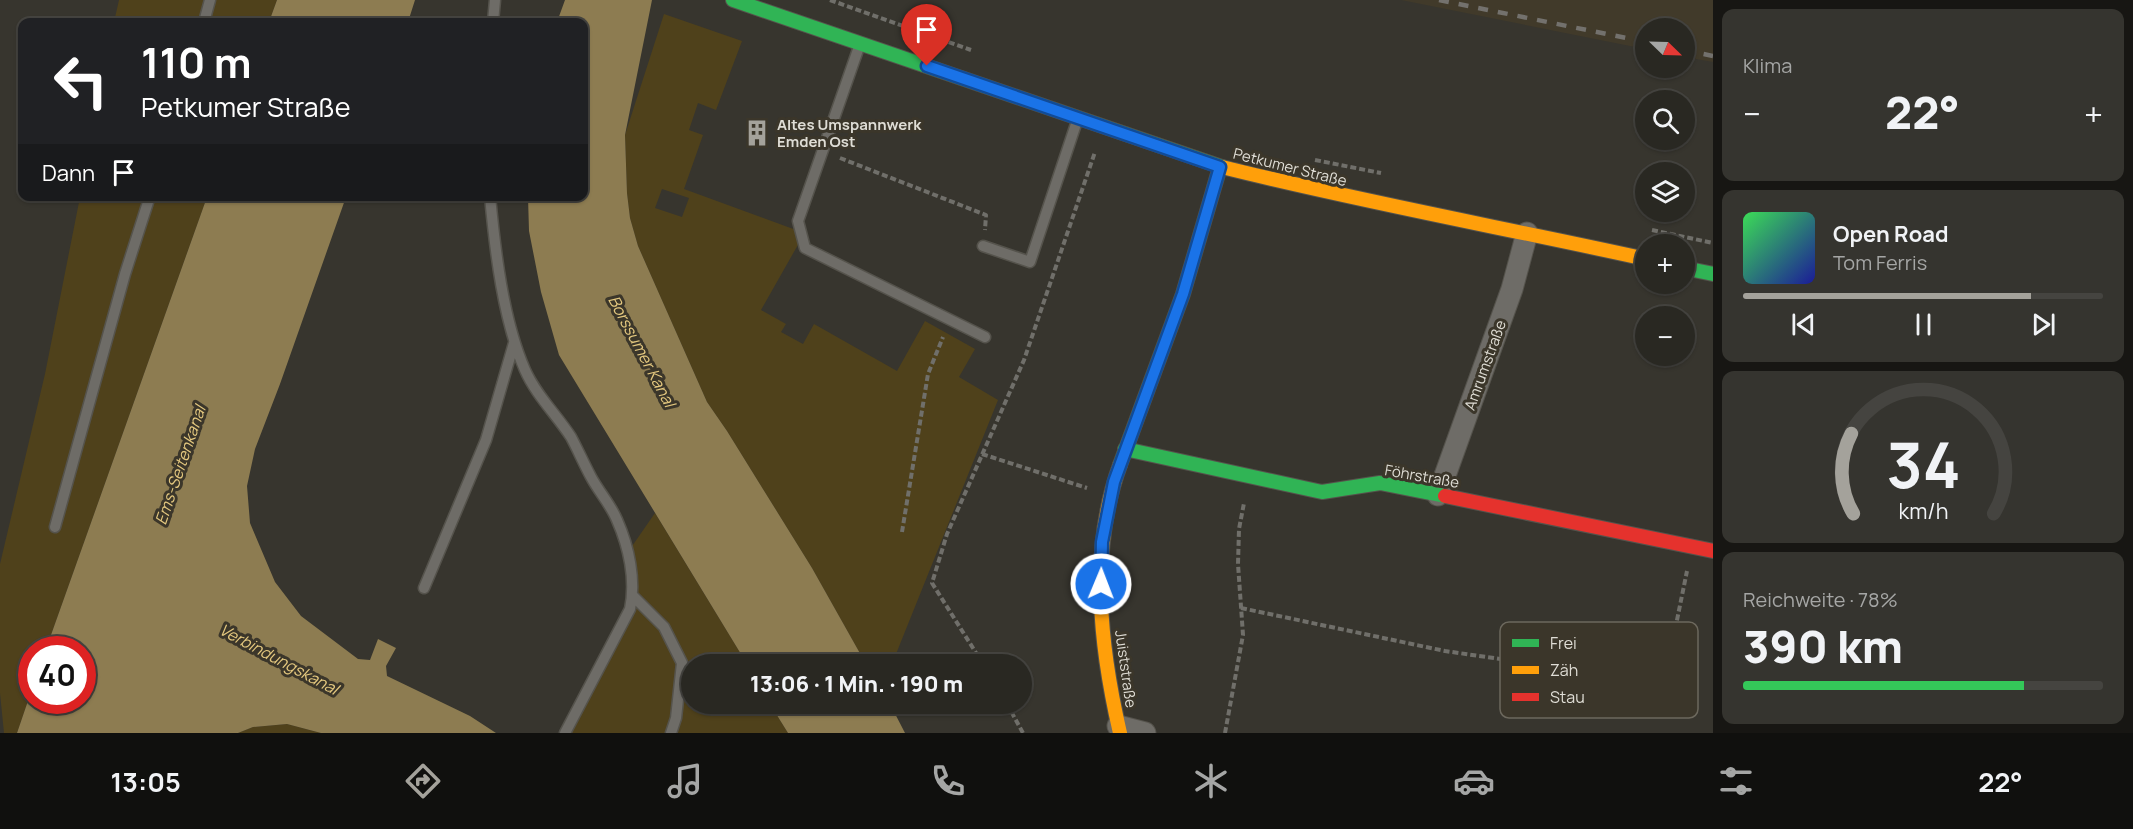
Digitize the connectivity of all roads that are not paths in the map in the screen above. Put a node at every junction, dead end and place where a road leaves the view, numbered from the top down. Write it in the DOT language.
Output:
graph roads {
  1 [pos="210,0"];
  2 [pos="495,0"];
  3 [pos="733,0"];
  4 [pos="205,18"];
  5 [pos="493,18"];
  6 [pos="860,44"];
  7 [pos="1078,118"];
  8 [pos="1220,167"];
  9 [pos="148,201"];
  10 [pos="490,201"];
  11 [pos="1527,233"];
  12 [pos="983,246"];
  13 [pos="1635,257"];
  14 [pos="1695,270"];
  15 [pos="1713,274"];
  16 [pos="985,337"];
  17 [pos="514,342"];
  18 [pos="1125,449"];
  19 [pos="1438,495"];
  20 [pos="55,527"];
  21 [pos="1713,551"];
  22 [pos="424,588"];
  23 [pos="633,596"];
  24 [pos="1119,730"];
  25 [pos="565,733"];
  26 [pos="671,733"];
  27 [pos="1145,733"];
  1 -- 4 [label="lane"];
  2 -- 5 [label="lane"];
  3 -- 6 [label="street, Petkumer Straße"];
  6 -- 7 [label="street, Petkumer Straße"];
  6 -- 16 [label="lane"];
  7 -- 8 [label="street, Petkumer Straße"];
  7 -- 12 [label="lane"];
  8 -- 11 [label="street, Petkumer Straße"];
  8 -- 18 [label="street, Juiststraße"];
  9 -- 20 [label="lane"];
  10 -- 17 [label="lane"];
  11 -- 13 [label="street, Petkumer Straße"];
  11 -- 19 [label="street, Amrumstraße"];
  14 -- 15 [label="street"];
  17 -- 22 [label="lane"];
  17 -- 23 [label="lane"];
  18 -- 19 [label="street, Föhrstraße"];
  18 -- 24 [label="street, Juiststraße"];
  19 -- 21 [label="street, Föhrstraße"];
  23 -- 25 [label="lane"];
  23 -- 26 [label="lane"];
  24 -- 27 [label="street"];
}
